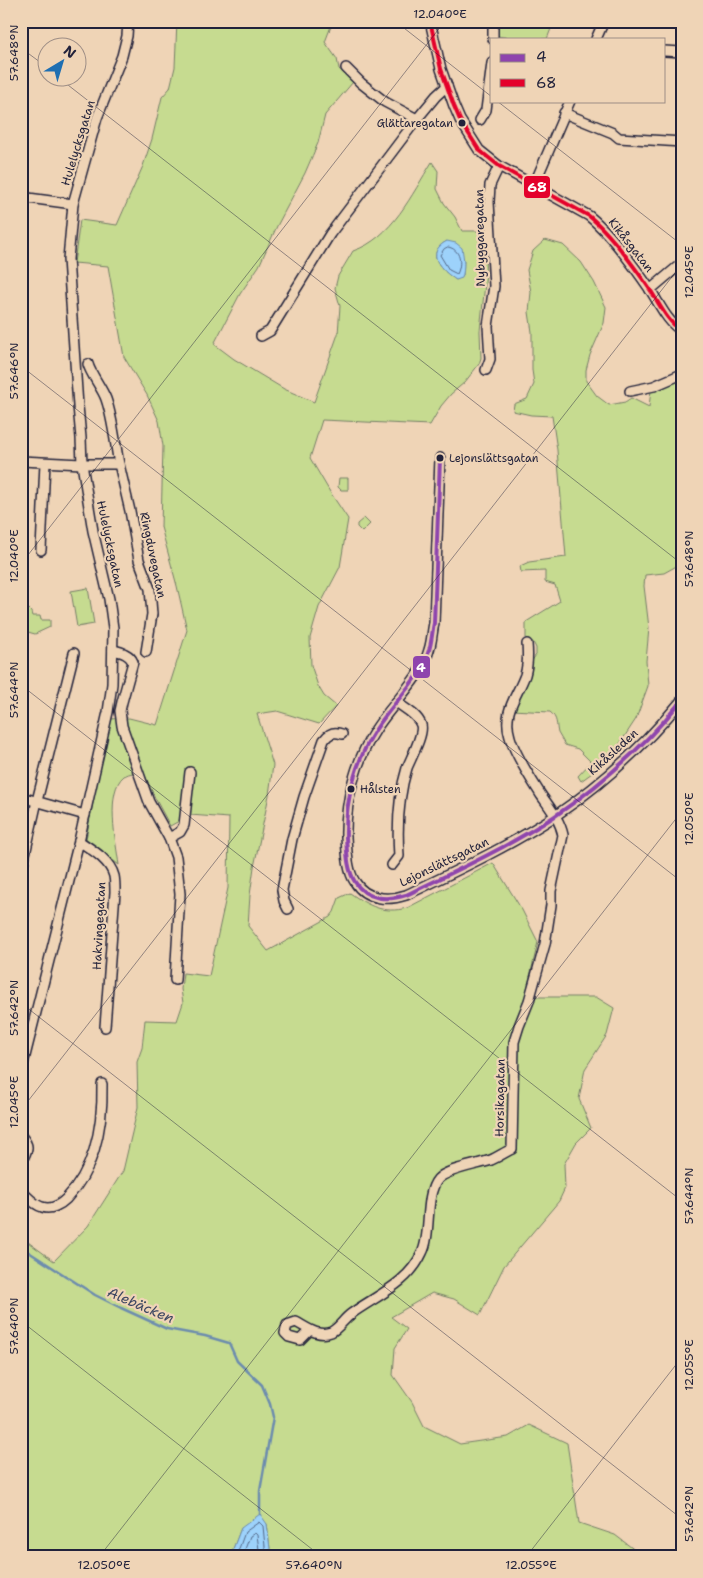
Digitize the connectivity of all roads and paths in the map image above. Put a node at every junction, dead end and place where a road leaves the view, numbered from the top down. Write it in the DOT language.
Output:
graph roads {
  1 [pos="128,21"];
  2 [pos="430,21"];
  3 [pos="493,21"];
  4 [pos="604,21"];
  5 [pos="493,38"];
  6 [pos="596,38"];
  7 [pos="666,51"];
  8 [pos="682,52"];
  9 [pos="346,68"];
  10 [pos="490,79"];
  11 [pos="447,86"];
  12 [pos="570,102"];
  13 [pos="564,113"];
  14 [pos="417,119"];
  15 [pos="480,120"];
  16 [pos="682,142"];
  17 [pos="499,166"];
  18 [pos="534,185"];
  19 [pos="21,197"];
  20 [pos="73,204"];
  21 [pos="682,263"];
  22 [pos="650,290"];
  23 [pos="682,331"];
  24 [pos="261,336"];
  25 [pos="88,364"];
  26 [pos="486,370"];
  27 [pos="682,374"];
  28 [pos="630,391"];
  29 [pos="440,458"];
  30 [pos="21,461"];
  31 [pos="45,462"];
  32 [pos="82,464"];
  33 [pos="119,464"];
  34 [pos="41,550"];
  35 [pos="527,644"];
  36 [pos="113,650"];
  37 [pos="146,652"];
  38 [pos="74,653"];
  39 [pos="682,700"];
  40 [pos="396,702"];
  41 [pos="342,734"];
  42 [pos="190,772"];
  43 [pos="21,796"];
  44 [pos="37,801"];
  45 [pos="85,815"];
  46 [pos="555,816"];
  47 [pos="169,838"];
  48 [pos="80,841"];
  49 [pos="392,865"];
  50 [pos="21,872"];
  51 [pos="288,909"];
  52 [pos="176,980"];
  53 [pos="105,1027"];
  54 [pos="21,1072"];
  55 [pos="102,1084"];
  56 [pos="21,1136"];
  57 [pos="21,1163"];
  58 [pos="21,1191"];
  59 [pos="310,1330"];
  1 -- 20 [label="street, Hulelycksgatan"];
  2 -- 11 [label="street, Kikåsgatan"];
  3 -- 5 [label="street"];
  4 -- 6 [label="street"];
  7 -- 8 [label="street"];
  9 -- 14 [label="street"];
  10 -- 15 [label="street"];
  11 -- 14 [label="street"];
  11 -- 17 [label="street, Kikåsgatan"];
  12 -- 13 [label="street"];
  13 -- 16 [label="street"];
  13 -- 18 [label="street"];
  14 -- 24 [label="street"];
  17 -- 18 [label="street, Kikåsgatan"];
  17 -- 26 [label="street, Nybyggaregatan"];
  18 -- 22 [label="street, Kikåsgatan"];
  19 -- 20 [label="street"];
  20 -- 32 [label="street, Hulelycksgatan"];
  21 -- 22 [label="street"];
  22 -- 23 [label="street, Kikåsgatan"];
  25 -- 33 [label="street, Ringduvegatan"];
  27 -- 28 [label="street"];
  29 -- 40 [label="street, Lejonslättsgatan"];
  30 -- 31 [label="street"];
  31 -- 32 [label="street"];
  31 -- 34 [label="street"];
  32 -- 33 [label="street"];
  32 -- 36 [label="street, Hulelycksgatan"];
  33 -- 37 [label="street, Ringduvegatan"];
  35 -- 46 [label="street"];
  36 -- 45 [label="street, Hulelycksgatan"];
  36 -- 47 [label="street"];
  38 -- 44 [label="street"];
  39 -- 46 [label="street, Kikåsleden"];
  40 -- 46 [label="street, Lejonslättsgatan"];
  40 -- 49 [label="street, Lejonslättsgatan"];
  41 -- 51 [label="street"];
  42 -- 47 [label="street"];
  43 -- 44 [label="street"];
  44 -- 45 [label="street"];
  44 -- 50 [label="street"];
  45 -- 48 [label="street, Hulelycksgatan"];
  46 -- 59 [label="street, Horsikagatan"];
  47 -- 52 [label="street"];
  48 -- 53 [label="street, Hakvingegatan"];
  48 -- 54 [label="street, Hulelycksgatan"];
  55 -- 58 [label="street"];
  56 -- 57 [label="street"];
}
